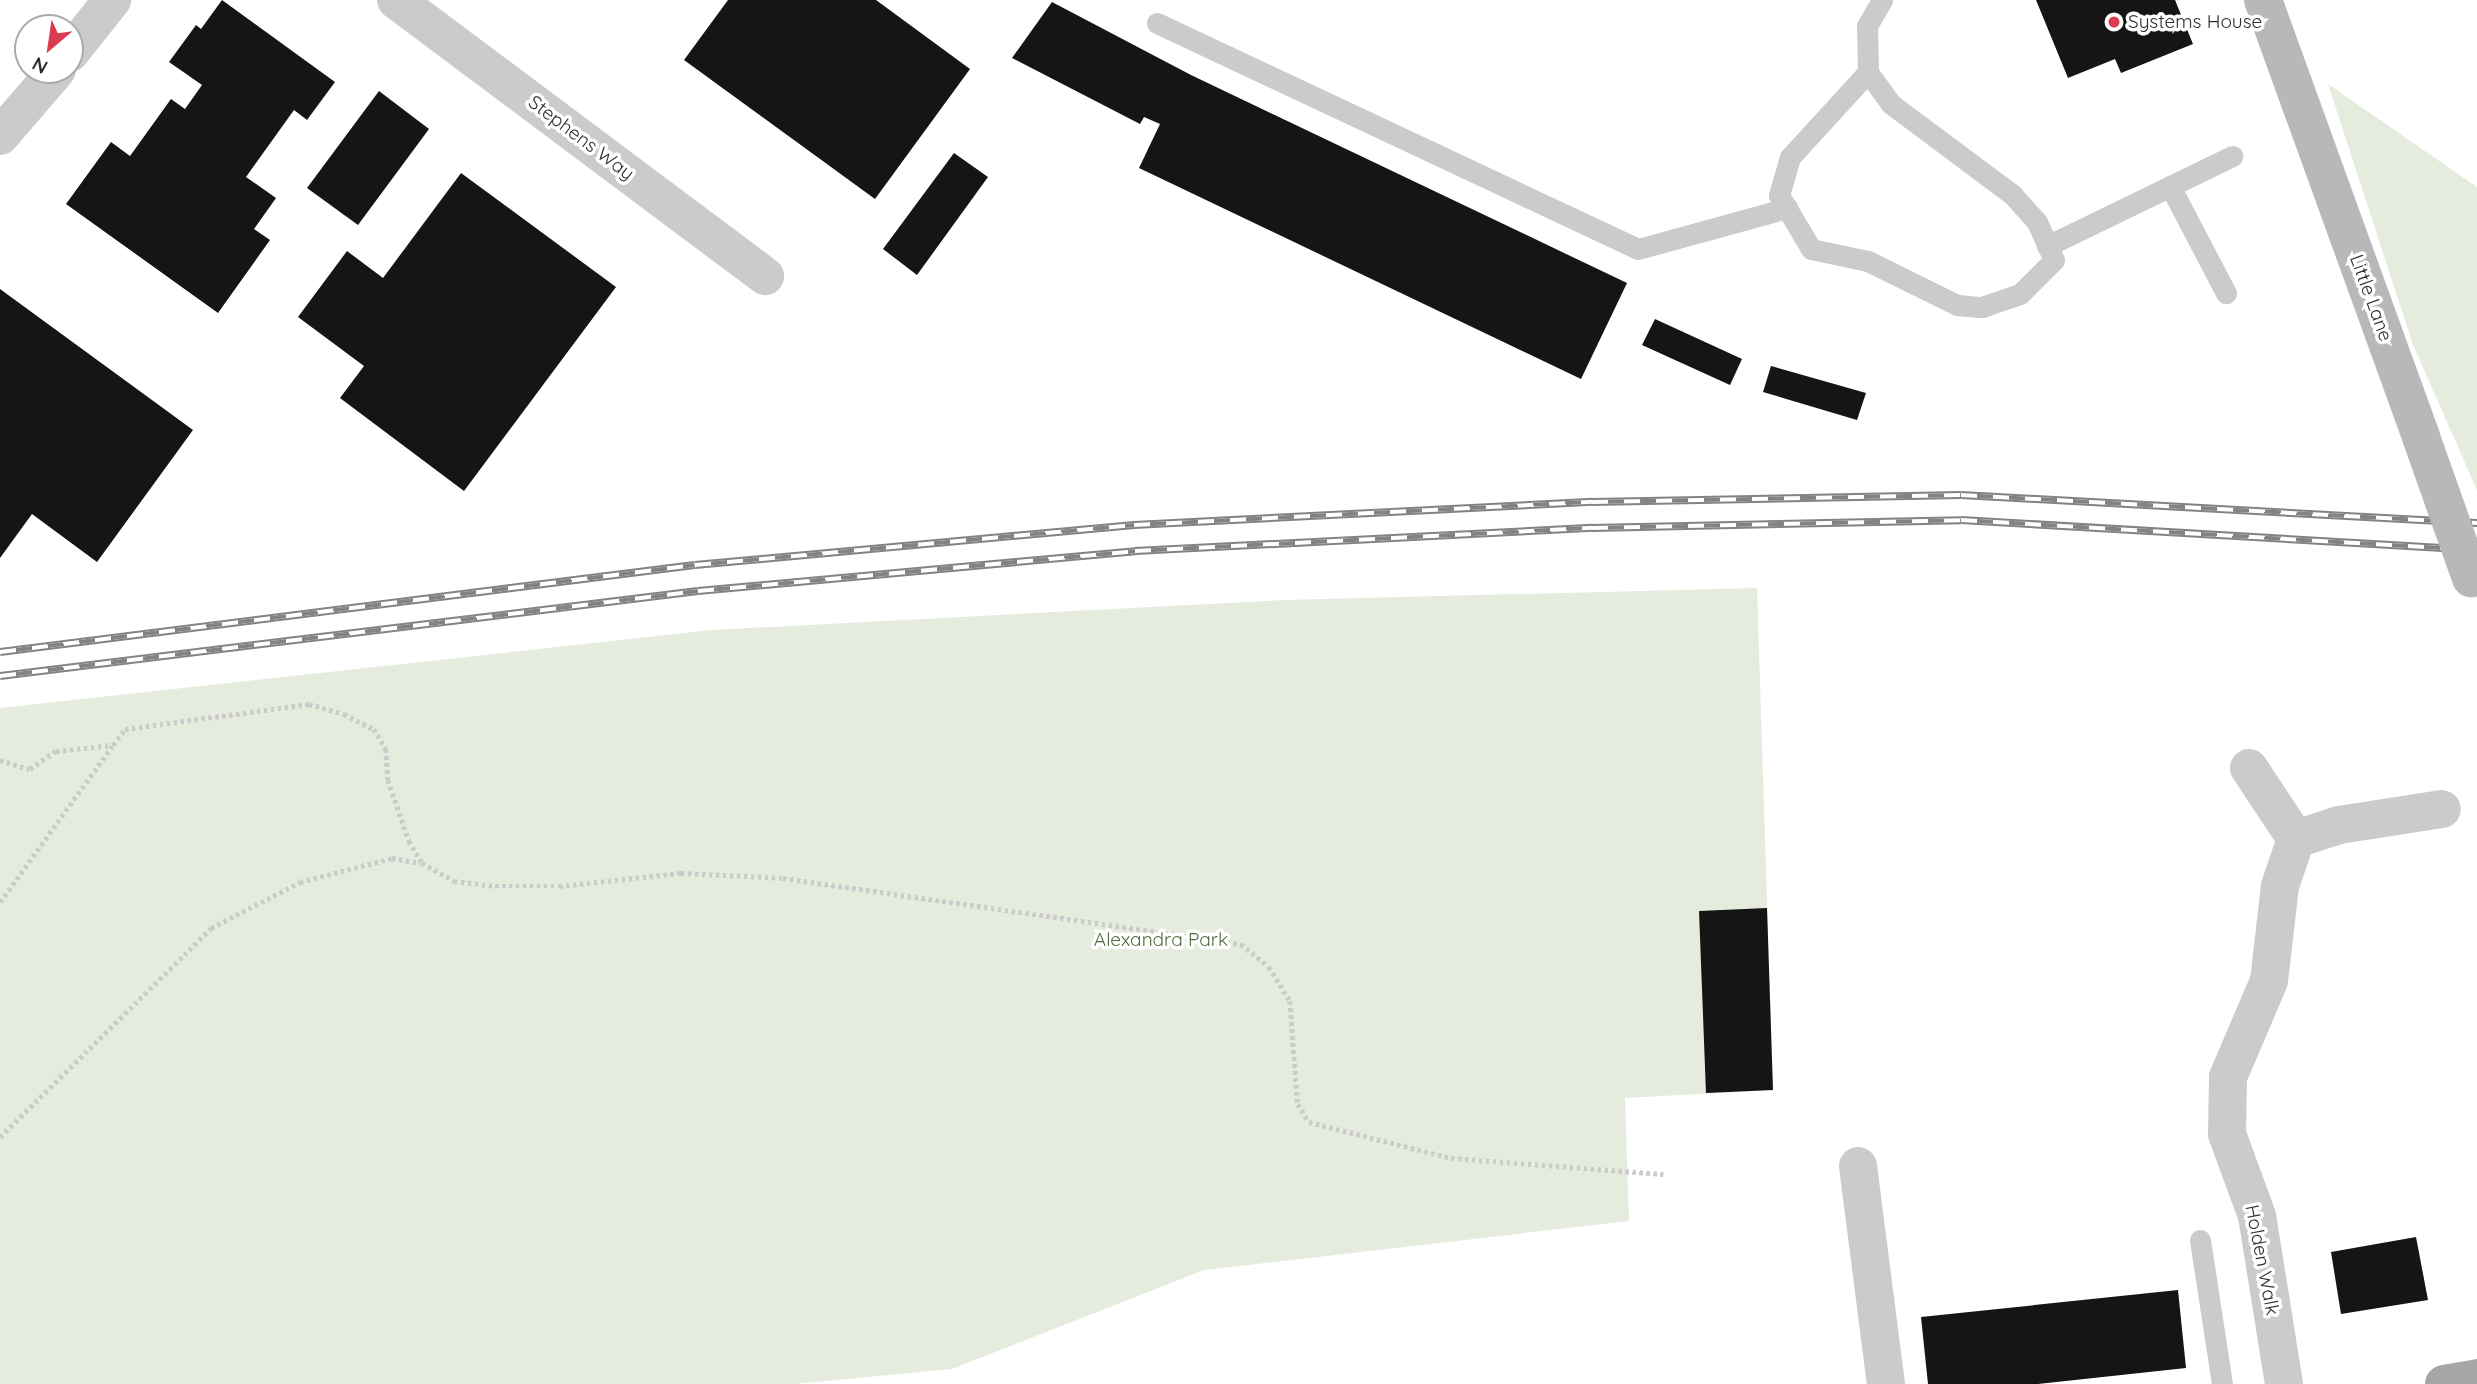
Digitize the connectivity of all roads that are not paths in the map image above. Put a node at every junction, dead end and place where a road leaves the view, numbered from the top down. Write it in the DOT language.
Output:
graph roads {
  1 [pos="112,0"];
  2 [pos="396,0"];
  3 [pos="1882,0"];
  4 [pos="2263,0"];
  5 [pos="1157,23"];
  6 [pos="84,35"];
  7 [pos="1868,72"];
  8 [pos="45,84"];
  9 [pos="0,136"];
  10 [pos="2232,156"];
  11 [pos="2170,186"];
  12 [pos="1787,208"];
  13 [pos="2047,246"];
  14 [pos="765,276"];
  15 [pos="2226,293"];
  16 [pos="2474,587"];
  17 [pos="2249,768"];
  18 [pos="2442,809"];
  19 [pos="2296,839"];
  20 [pos="1858,1166"];
  21 [pos="2200,1240"];
  22 [pos="2477,1378"];
  23 [pos="1886,1384"];
  24 [pos="2222,1384"];
  25 [pos="2284,1384"];
  26 [pos="2444,1384"];
  1 -- 6 [label="street"];
  2 -- 14 [label="street, Stephens Way"];
  3 -- 7 [label="lane"];
  4 -- 16 [label="street, Little Lane, bridge"];
  5 -- 12 [label="lane"];
  7 -- 12 [label="lane"];
  7 -- 13 [label="lane"];
  8 -- 9 [label="street"];
  10 -- 11 [label="lane"];
  11 -- 13 [label="lane"];
  11 -- 15 [label="lane"];
  12 -- 13 [label="lane"];
  17 -- 19 [label="street"];
  18 -- 19 [label="street"];
  19 -- 25 [label="street, Holden Walk"];
  20 -- 23 [label="street"];
  21 -- 24 [label="lane"];
  22 -- 26 [label="main road"];
}
